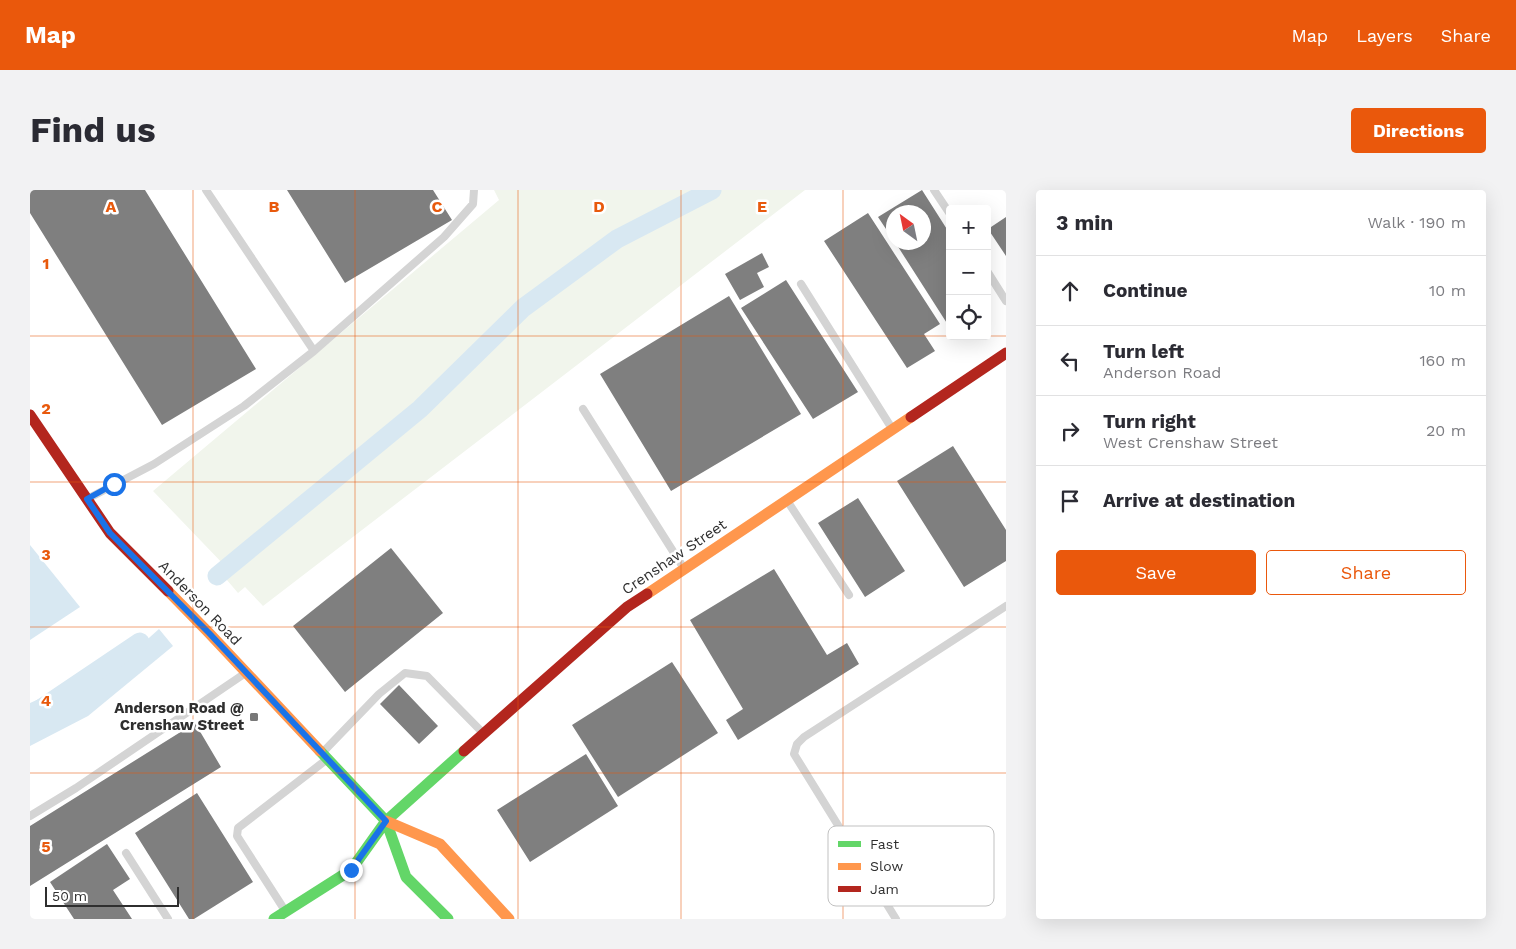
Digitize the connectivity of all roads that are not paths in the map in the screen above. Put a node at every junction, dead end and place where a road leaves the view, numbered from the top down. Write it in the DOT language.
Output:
graph roads {
  1 [pos="206,190"];
  2 [pos="474,190"];
  3 [pos="934,190"];
  4 [pos="946,208"];
  5 [pos="991,277"];
  6 [pos="801,284"];
  7 [pos="1006,301"];
  8 [pos="314,351"];
  9 [pos="1006,353"];
  10 [pos="583,409"];
  11 [pos="32,420"];
  12 [pos="892,429"];
  13 [pos="87,499"];
  14 [pos="786,500"];
  15 [pos="684,568"];
  16 [pos="849,594"];
  17 [pos="1006,606"];
  18 [pos="246,673"];
  19 [pos="483,734"];
  20 [pos="324,756"];
  21 [pos="30,816"];
  22 [pos="386,821"];
  23 [pos="839,826"];
  24 [pos="126,853"];
  25 [pos="888,906"];
  26 [pos="288,915"];
  27 [pos="168,919"];
  28 [pos="274,919"];
  29 [pos="448,919"];
  30 [pos="510,919"];
  31 [pos="896,919"];
  1 -- 8 [label="lane"];
  2 -- 8 [label="lane"];
  3 -- 4 [label="lane"];
  5 -- 7 [label="lane"];
  6 -- 12 [label="lane"];
  8 -- 13 [label="lane"];
  9 -- 12 [label="street, Crenshaw Street"];
  10 -- 15 [label="lane"];
  11 -- 13 [label="street, Anderson Road"];
  12 -- 14 [label="street, Crenshaw Street"];
  13 -- 18 [label="street, Anderson Road"];
  14 -- 15 [label="street, Crenshaw Street"];
  14 -- 16 [label="lane"];
  15 -- 19 [label="street, Crenshaw Street"];
  17 -- 23 [label="lane"];
  18 -- 20 [label="street, Anderson Road"];
  18 -- 21 [label="lane"];
  19 -- 20 [label="lane"];
  19 -- 22 [label="street, Crenshaw Street"];
  20 -- 22 [label="street, Anderson Road"];
  20 -- 26 [label="lane"];
  22 -- 26 [label="street, Crenshaw Street"];
  22 -- 29 [label="street, Anderson Road"];
  22 -- 30 [label="street, Anderson Road"];
  24 -- 27 [label="lane"];
  25 -- 31 [label="lane"];
  26 -- 28 [label="street, Crenshaw Street"];
}
